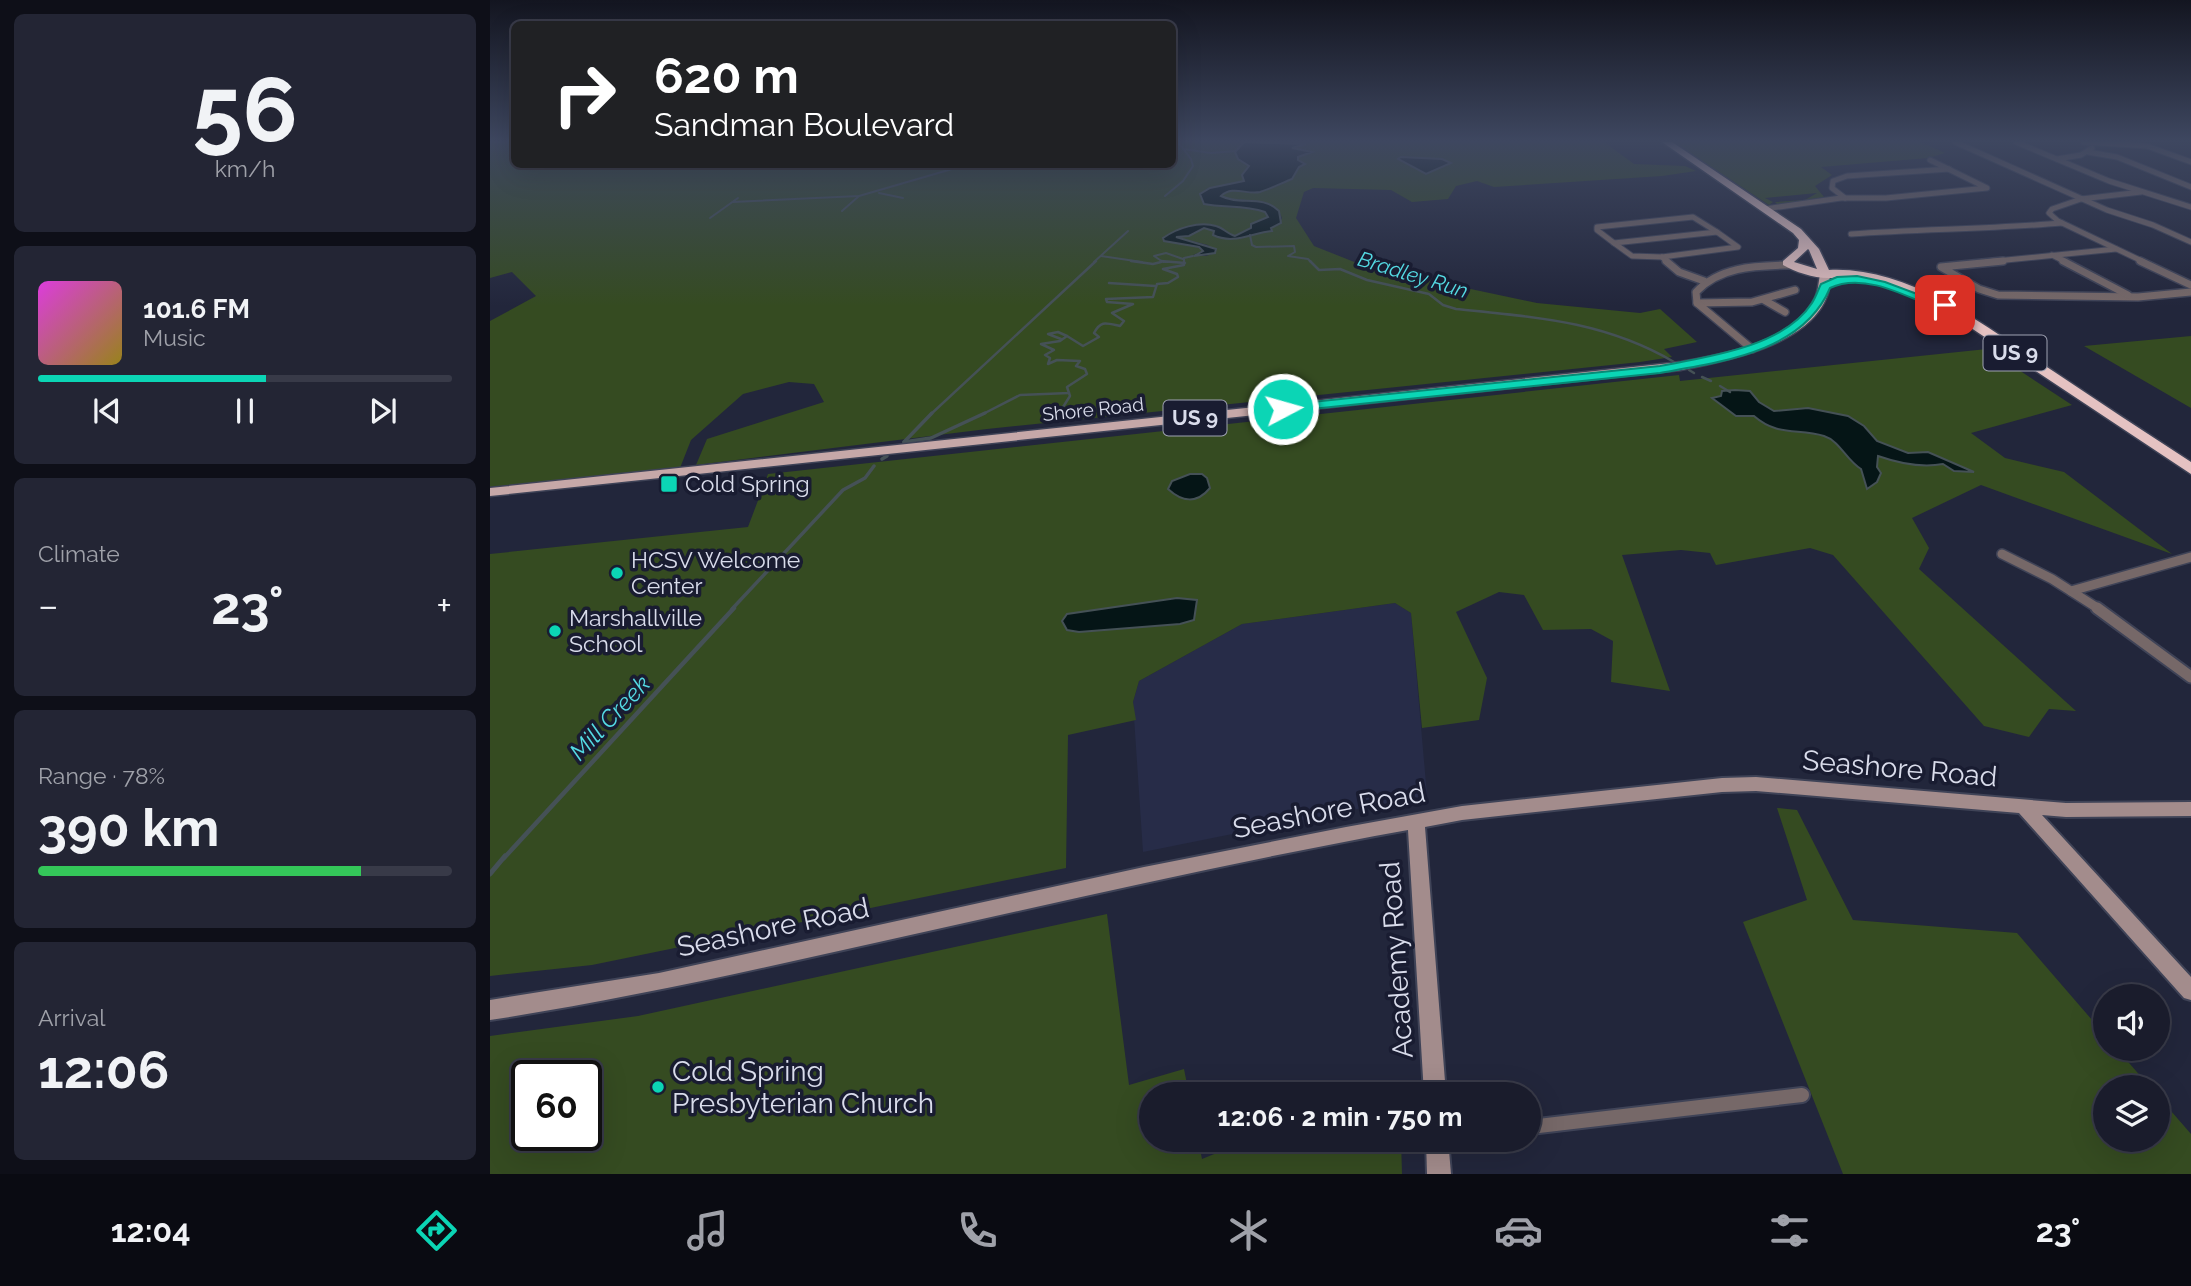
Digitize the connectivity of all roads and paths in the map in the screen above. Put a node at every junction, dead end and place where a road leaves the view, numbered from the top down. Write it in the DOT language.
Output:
graph roads {
  1 [pos="1747,197"];
  2 [pos="1898,197"];
  3 [pos="2076,197"];
  4 [pos="2100,197"];
  5 [pos="2157,197"];
  6 [pos="1845,198"];
  7 [pos="2081,199"];
  8 [pos="2191,207"];
  9 [pos="1765,209"];
  10 [pos="2063,223"];
  11 [pos="1717,232"];
  12 [pos="1851,234"];
  13 [pos="1805,238"];
  14 [pos="2191,242"];
  15 [pos="1614,243"];
  16 [pos="1815,249"];
  17 [pos="2116,249"];
  18 [pos="2051,255"];
  19 [pos="1661,257"];
  20 [pos="1789,265"];
  21 [pos="1825,280"];
  22 [pos="1882,280"];
  23 [pos="1704,281"];
  24 [pos="2191,285"];
  25 [pos="1795,290"];
  26 [pos="2191,292"];
  27 [pos="2132,297"];
  28 [pos="1764,300"];
  29 [pos="1697,303"];
  30 [pos="1949,310"];
  31 [pos="1785,312"];
  32 [pos="1752,348"];
  33 [pos="2191,469"];
  34 [pos="490,492"];
  35 [pos="2002,554"];
  36 [pos="2191,557"];
  37 [pos="2071,591"];
  38 [pos="2191,677"];
  39 [pos="2025,808"];
  40 [pos="2191,809"];
  41 [pos="1416,822"];
  42 [pos="2191,990"];
  43 [pos="490,1010"];
  44 [pos="1434,1082"];
  45 [pos="1802,1095"];
  46 [pos="1541,1126"];
  47 [pos="1438,1152"];
  48 [pos="1439,1174"];
  1 -- 9 [label="highway"];
  2 -- 6 [label="street"];
  3 -- 7 [label="street"];
  4 -- 7 [label="street"];
  5 -- 8 [label="street"];
  6 -- 9 [label="street"];
  7 -- 10 [label="street"];
  7 -- 14 [label="street"];
  9 -- 13 [label="highway"];
  10 -- 12 [label="street"];
  10 -- 17 [label="street"];
  11 -- 15 [label="street"];
  11 -- 15 [label="street"];
  11 -- 19 [label="street"];
  13 -- 16 [label="highway"];
  13 -- 20 [label="highway"];
  15 -- 19 [label="street"];
  16 -- 21 [label="highway"];
  16 -- 22 [label="highway"];
  17 -- 18 [label="street"];
  17 -- 24 [label="street"];
  18 -- 27 [label="street"];
  18 -- 27 [label="street"];
  19 -- 23 [label="street"];
  20 -- 21 [label="highway"];
  20 -- 23 [label="street"];
  21 -- 22 [label="highway, US 9"];
  21 -- 30 [label="highway, US 9"];
  21 -- 32 [label="main road, Shore Road / US 9"];
  22 -- 30 [label="highway, US 9"];
  23 -- 29 [label="street"];
  25 -- 28 [label="street"];
  26 -- 27 [label="street"];
  28 -- 29 [label="street"];
  28 -- 31 [label="street"];
  29 -- 32 [label="street"];
  30 -- 33 [label="highway, US 9"];
  32 -- 34 [label="main road, Shore Road / US 9"];
  35 -- 37 [label="street"];
  36 -- 37 [label="street"];
  37 -- 38 [label="street"];
  39 -- 40 [label="street, Seashore Road"];
  39 -- 41 [label="street, Seashore Road"];
  39 -- 42 [label="street"];
  41 -- 43 [label="street, Seashore Road"];
  41 -- 44 [label="street, Academy Road"];
  45 -- 46 [label="street"];
  47 -- 48 [label="street"];
}
